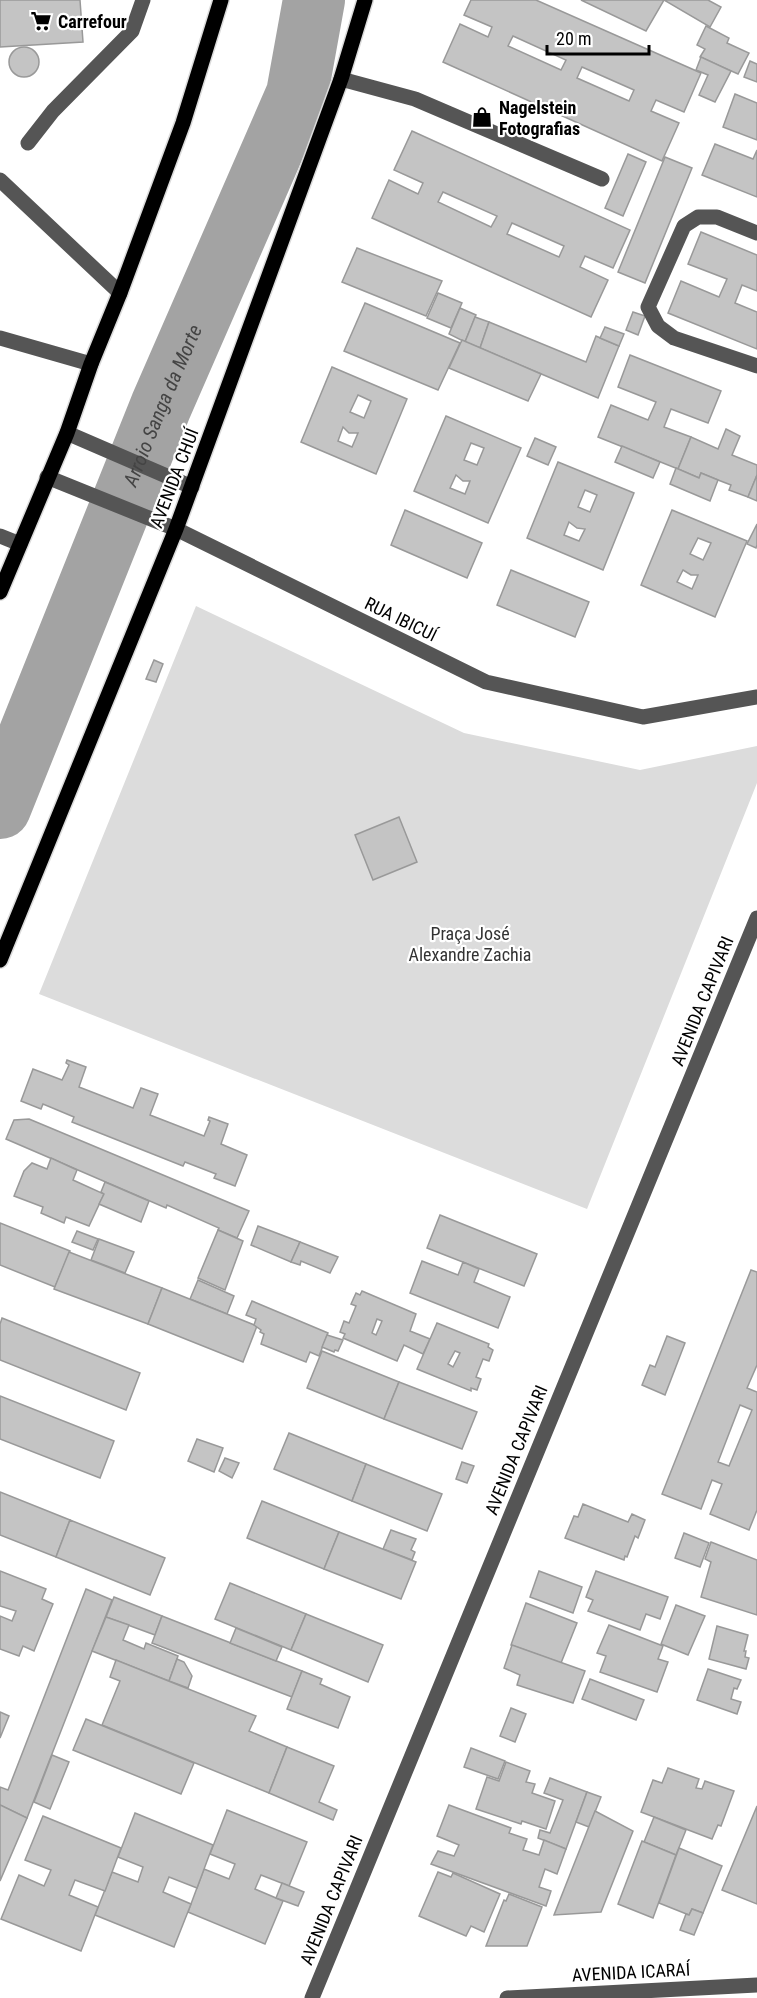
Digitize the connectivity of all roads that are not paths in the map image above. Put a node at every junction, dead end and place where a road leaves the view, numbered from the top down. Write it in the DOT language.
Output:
graph roads {
  1 [pos="143,0"];
  2 [pos="221,0"];
  3 [pos="366,1"];
  4 [pos="341,79"];
  5 [pos="28,143"];
  6 [pos="602,179"];
  7 [pos="0,180"];
  8 [pos="757,233"];
  9 [pos="120,292"];
  10 [pos="0,338"];
  11 [pos="91,364"];
  12 [pos="757,366"];
  13 [pos="67,433"];
  14 [pos="47,477"];
  15 [pos="192,487"];
  16 [pos="176,529"];
  17 [pos="0,536"];
  18 [pos="20,544"];
  19 [pos="0,592"];
  20 [pos="757,697"];
  21 [pos="757,918"];
  22 [pos="0,960"];
  23 [pos="757,1986"];
  24 [pos="312,1998"];
  25 [pos="507,1998"];
  1 -- 5 [label="street"];
  2 -- 9 [label="main road"];
  3 -- 4 [label="main road, AVENIDA CHUÍ"];
  4 -- 6 [label="street"];
  4 -- 15 [label="main road, AVENIDA CHUÍ"];
  7 -- 9 [label="street"];
  8 -- 12 [label="street"];
  9 -- 11 [label="main road"];
  10 -- 11 [label="street"];
  11 -- 13 [label="main road"];
  13 -- 14 [label="main road"];
  13 -- 15 [label="street"];
  14 -- 16 [label="street, RUA IBICUÍ"];
  14 -- 18 [label="main road"];
  15 -- 16 [label="main road, AVENIDA CHUÍ"];
  16 -- 20 [label="street, RUA IBICUÍ"];
  16 -- 22 [label="main road, AVENIDA CHUÍ"];
  17 -- 18 [label="street"];
  18 -- 19 [label="main road"];
  21 -- 24 [label="street, AVENIDA CAPIVARI"];
  23 -- 25 [label="street, AVENIDA ICARAÍ"];
}
